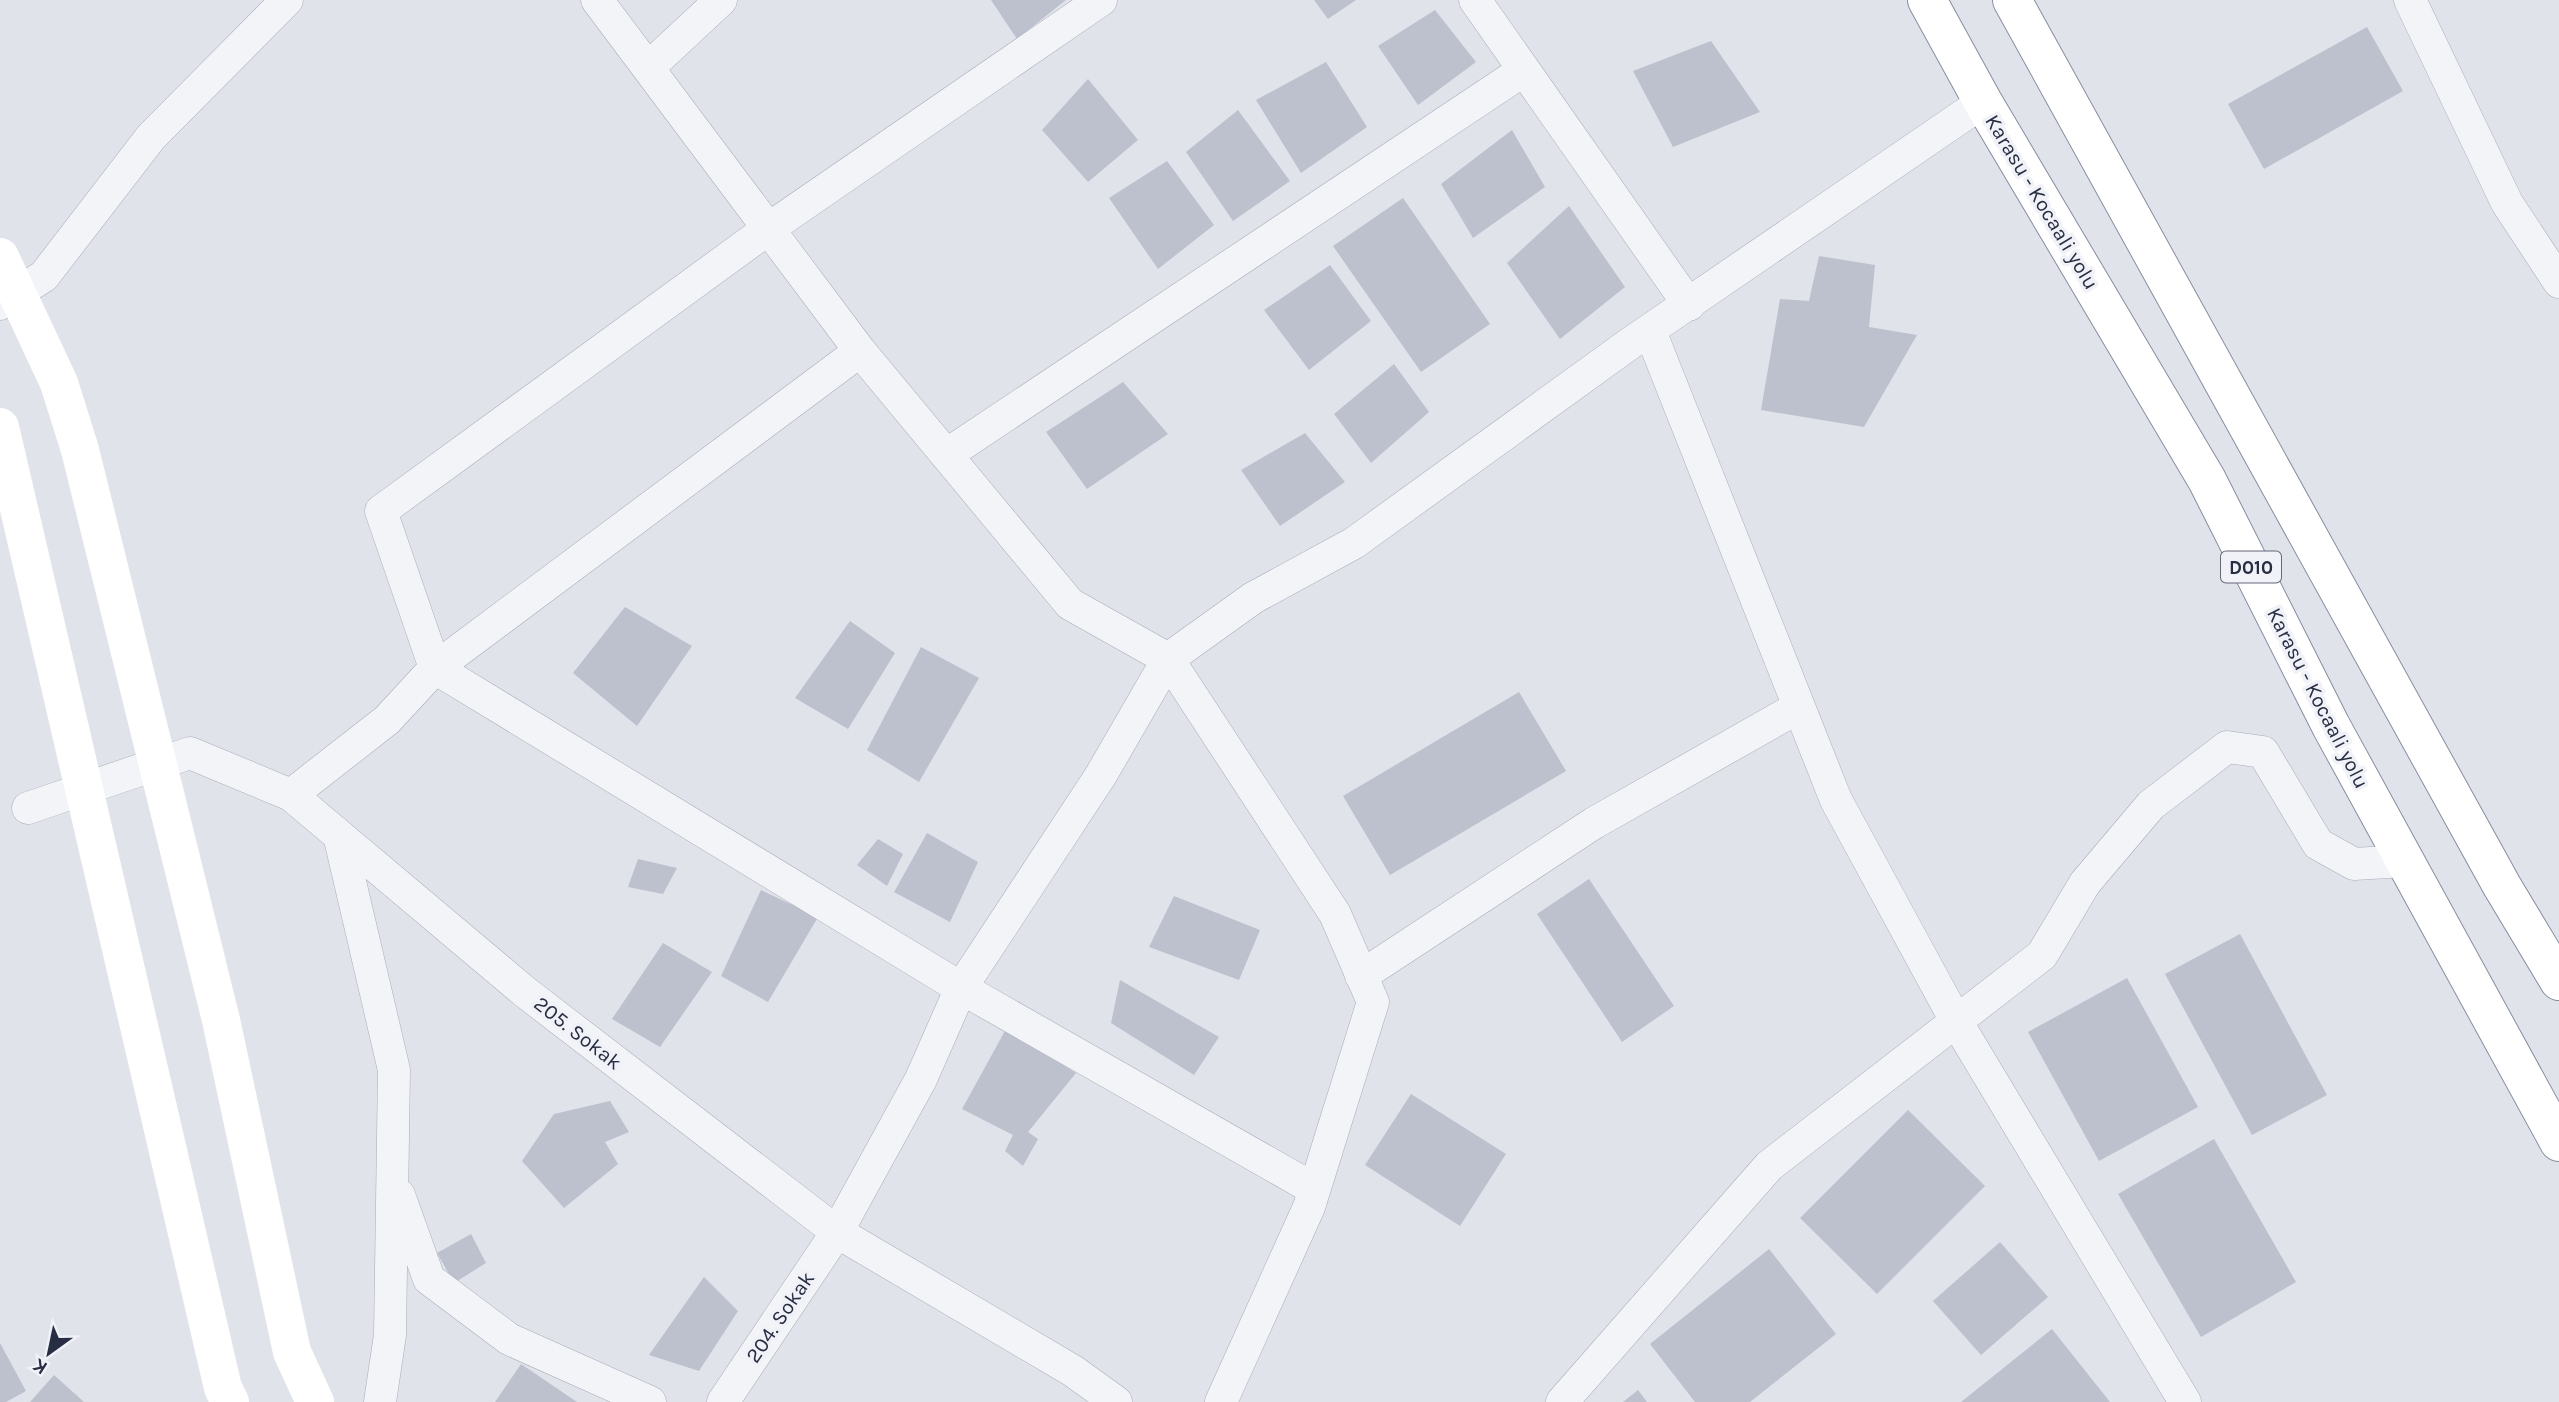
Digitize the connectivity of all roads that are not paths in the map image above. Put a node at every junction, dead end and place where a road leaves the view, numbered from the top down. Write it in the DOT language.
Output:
graph roads {
  1 [pos="287,0"];
  2 [pos="597,0"];
  3 [pos="722,0"];
  4 [pos="1101,0"];
  5 [pos="1475,0"];
  6 [pos="1927,0"];
  7 [pos="2012,0"];
  8 [pos="2410,0"];
  9 [pos="648,68"];
  10 [pos="1524,70"];
  11 [pos="1983,102"];
  12 [pos="768,229"];
  13 [pos="0,257"];
  14 [pos="2559,282"];
  15 [pos="8,299"];
  16 [pos="1689,305"];
  17 [pos="1650,331"];
  18 [pos="860,351"];
  19 [pos="0,427"];
  20 [pos="946,455"];
  21 [pos="1168,659"];
  22 [pos="435,668"];
  23 [pos="1799,707"];
  24 [pos="158,764"];
  25 [pos="84,788"];
  26 [pos="290,795"];
  27 [pos="28,808"];
  28 [pos="340,839"];
  29 [pos="2405,861"];
  30 [pos="1362,976"];
  31 [pos="2559,981"];
  32 [pos="961,988"];
  33 [pos="1956,1021"];
  34 [pos="2559,1142"];
  35 [pos="392,1178"];
  36 [pos="1314,1189"];
  37 [pos="837,1232"];
  38 [pos="230,1402"];
  39 [pos="315,1402"];
  40 [pos="380,1402"];
  41 [pos="650,1402"];
  42 [pos="723,1402"];
  43 [pos="1116,1402"];
  44 [pos="1221,1402"];
  45 [pos="1562,1402"];
  46 [pos="2185,1402"];
  1 -- 15 [label="street"];
  2 -- 9 [label="street"];
  3 -- 9 [label="street"];
  4 -- 12 [label="street"];
  5 -- 10 [label="street"];
  6 -- 11 [label="main road, Karasu - Kocaali yolu / D010"];
  7 -- 31 [label="main road"];
  8 -- 14 [label="street"];
  9 -- 12 [label="street"];
  10 -- 16 [label="street"];
  10 -- 20 [label="street"];
  11 -- 16 [label="street"];
  11 -- 29 [label="main road, Karasu - Kocaali yolu / D010"];
  12 -- 18 [label="street"];
  12 -- 22 [label="street"];
  13 -- 15 [label="main road"];
  15 -- 24 [label="main road"];
  16 -- 17 [label="street"];
  17 -- 21 [label="street"];
  17 -- 23 [label="street"];
  18 -- 20 [label="street"];
  18 -- 22 [label="street"];
  19 -- 25 [label="main road"];
  20 -- 21 [label="street"];
  21 -- 30 [label="street"];
  21 -- 32 [label="street, 204. Sokak"];
  22 -- 26 [label="street"];
  22 -- 32 [label="street"];
  23 -- 30 [label="street"];
  23 -- 33 [label="street"];
  24 -- 25 [label="street, 205. Sokak"];
  24 -- 26 [label="street, 205. Sokak"];
  24 -- 39 [label="main road"];
  25 -- 27 [label="street, 205. Sokak"];
  25 -- 38 [label="main road"];
  26 -- 28 [label="street, 205. Sokak"];
  28 -- 35 [label="street"];
  28 -- 37 [label="street, 205. Sokak"];
  29 -- 33 [label="street"];
  29 -- 34 [label="main road, Karasu - Kocaali yolu / D010"];
  30 -- 36 [label="street"];
  32 -- 36 [label="street"];
  32 -- 37 [label="street, 204. Sokak"];
  33 -- 45 [label="street"];
  33 -- 46 [label="street"];
  35 -- 40 [label="street"];
  35 -- 41 [label="street"];
  36 -- 44 [label="street"];
  37 -- 42 [label="street, 204. Sokak"];
  37 -- 43 [label="street, 205. Sokak"];
}
